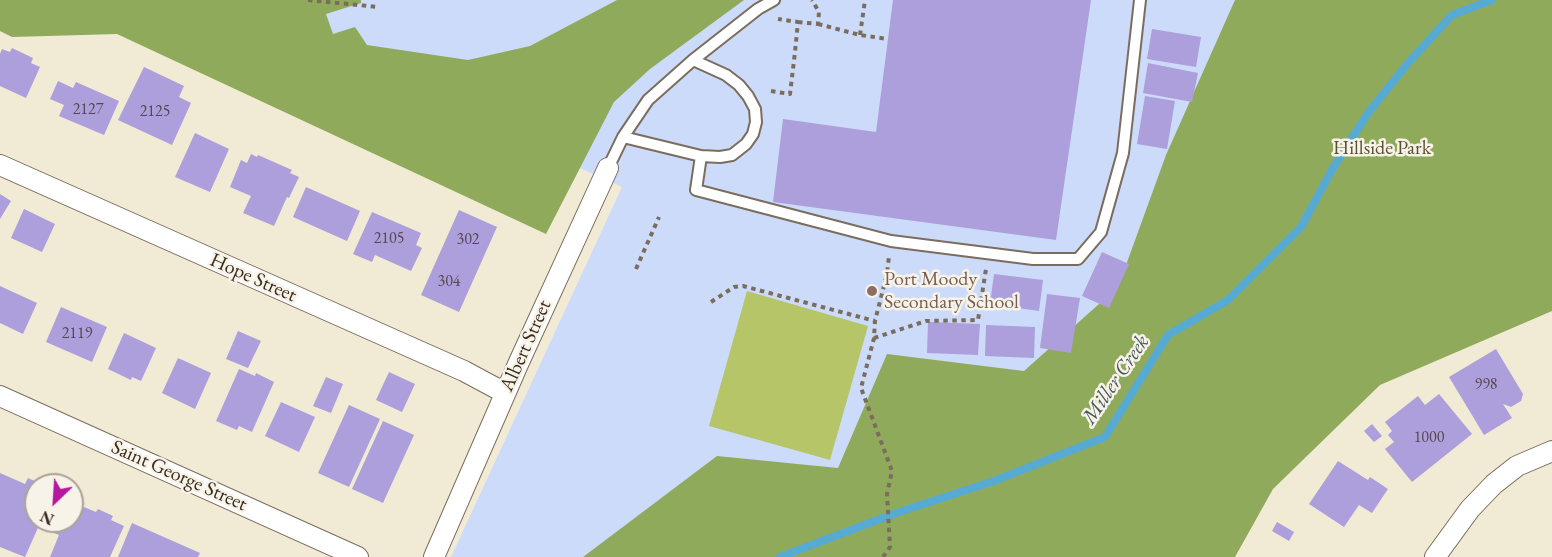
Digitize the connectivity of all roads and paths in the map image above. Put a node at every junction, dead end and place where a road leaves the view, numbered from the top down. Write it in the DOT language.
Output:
graph roads {
  1 [pos="308,0"];
  2 [pos="774,0"];
  3 [pos="812,0"];
  4 [pos="865,0"];
  5 [pos="1140,0"];
  6 [pos="378,7"];
  7 [pos="751,15"];
  8 [pos="798,22"];
  9 [pos="819,24"];
  10 [pos="860,35"];
  11 [pos="888,39"];
  12 [pos="693,60"];
  13 [pos="771,91"];
  14 [pos="623,137"];
  15 [pos="702,156"];
  16 [pos="0,165"];
  17 [pos="608,168"];
  18 [pos="659,217"];
  19 [pos="988,253"];
  20 [pos="636,269"];
  21 [pos="887,274"];
  22 [pos="711,302"];
  23 [pos="875,321"];
  24 [pos="874,338"];
  25 [pos="505,393"];
  26 [pos="0,396"];
  27 [pos="1552,451"];
  28 [pos="358,557"];
  29 [pos="434,557"];
  30 [pos="883,557"];
  31 [pos="1435,557"];
  1 -- 6 [label="path"];
  2 -- 7 [label="lane, Albert Street"];
  3 -- 9 [label="path"];
  4 -- 10 [label="path"];
  5 -- 19 [label="lane"];
  7 -- 8 [label="path"];
  7 -- 12 [label="lane, Albert Street"];
  8 -- 9 [label="path"];
  8 -- 13 [label="path"];
  9 -- 10 [label="path"];
  10 -- 11 [label="path"];
  12 -- 14 [label="lane, Albert Street"];
  12 -- 15 [label="lane"];
  14 -- 15 [label="lane"];
  14 -- 17 [label="lane, Albert Street"];
  15 -- 19 [label="lane"];
  16 -- 25 [label="street, Hope Street"];
  17 -- 25 [label="street, Albert Street"];
  18 -- 20 [label="path"];
  19 -- 24 [label="path"];
  21 -- 23 [label="path"];
  22 -- 23 [label="path"];
  23 -- 24 [label="path"];
  24 -- 30 [label="path"];
  25 -- 29 [label="street, Albert Street"];
  26 -- 28 [label="street, Saint George Street"];
  27 -- 31 [label="street"];
}
